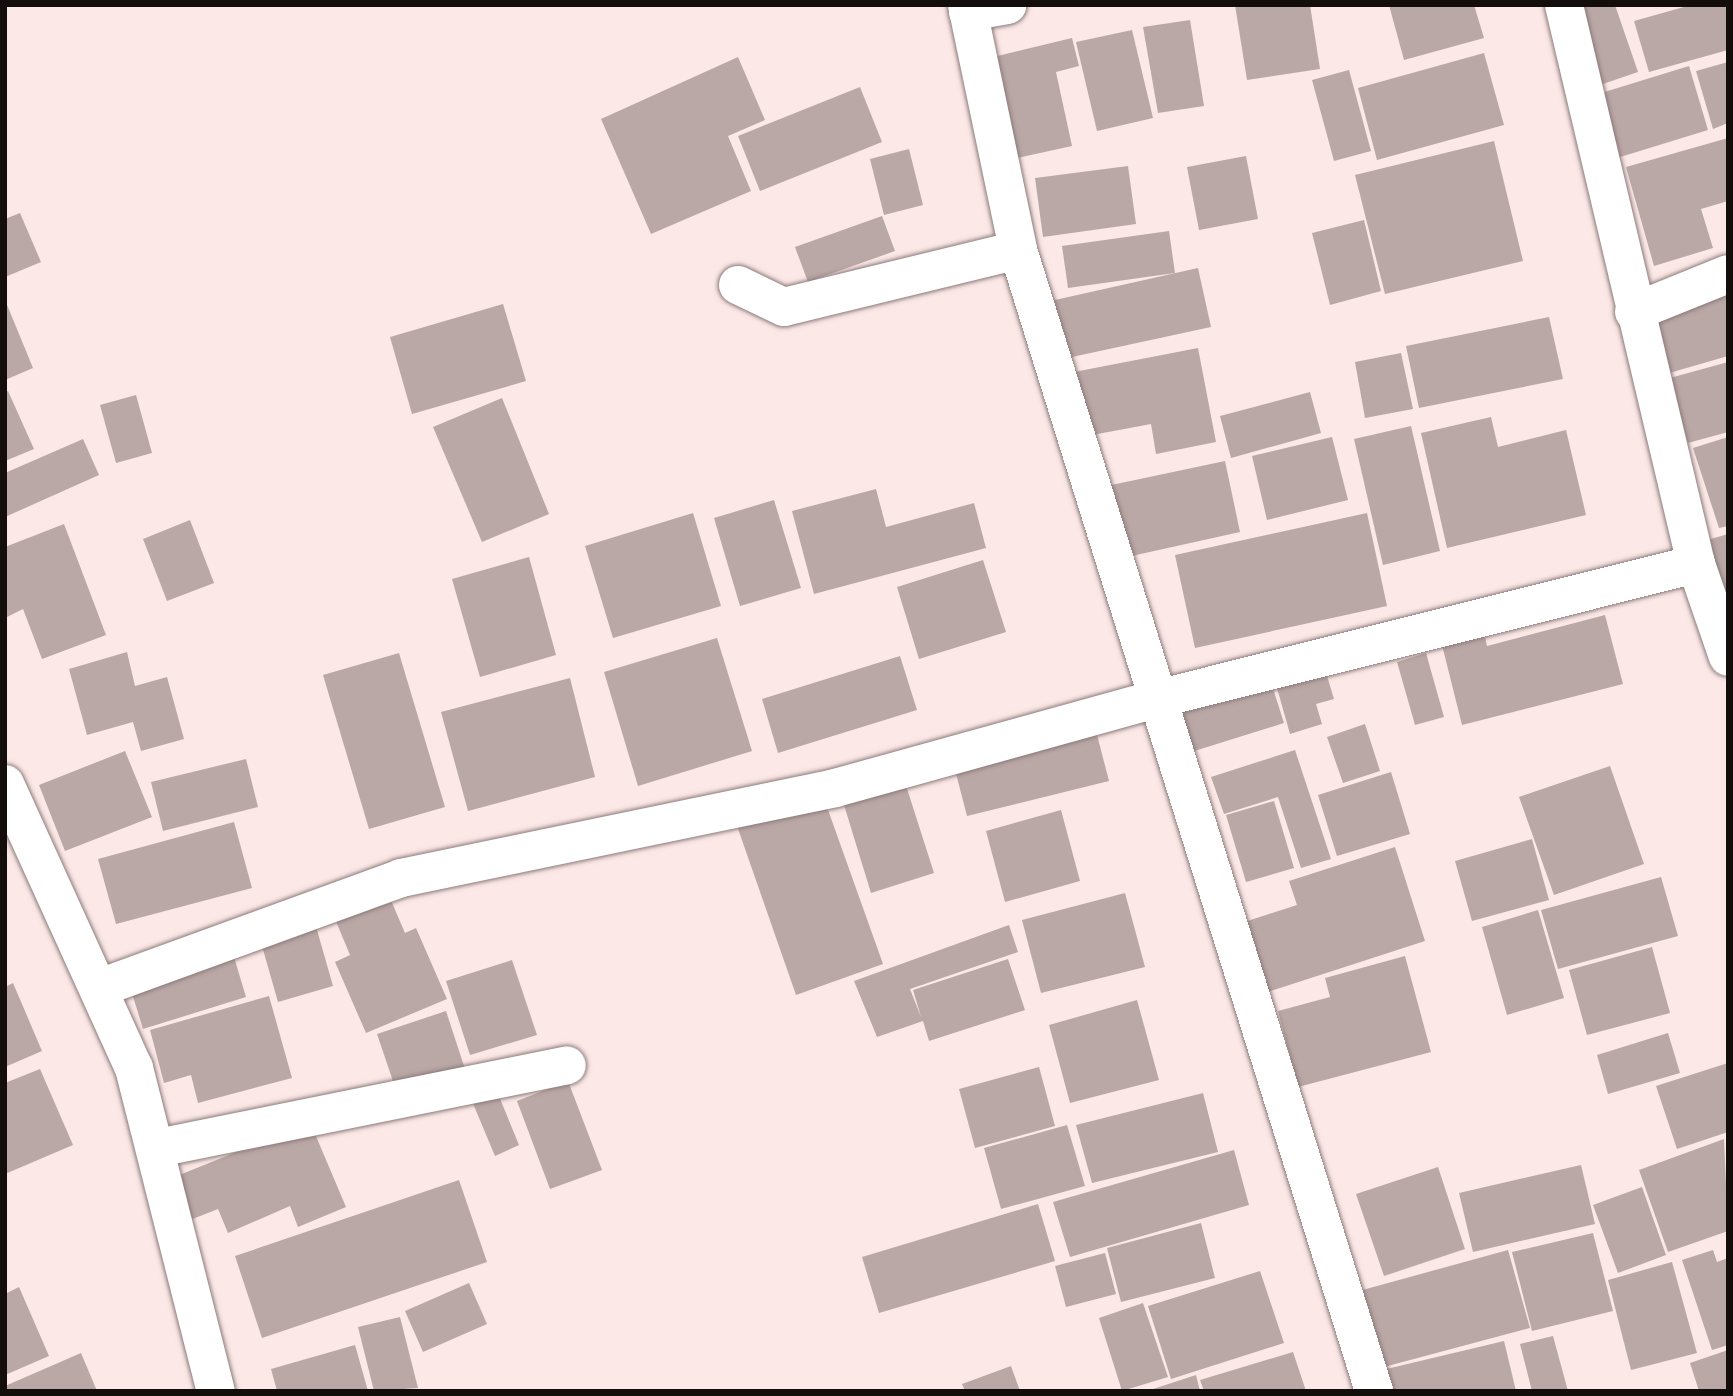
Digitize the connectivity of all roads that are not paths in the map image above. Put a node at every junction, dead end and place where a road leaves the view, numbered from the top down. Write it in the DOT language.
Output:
graph roads {
  1 [pos="1007,5"];
  2 [pos="1564,5"];
  3 [pos="967,9"];
  4 [pos="1018,250"];
  5 [pos="1728,274"];
  6 [pos="738,285"];
  7 [pos="1634,312"];
  8 [pos="1696,564"];
  9 [pos="1728,657"];
  10 [pos="1153,700"];
  11 [pos="5,784"];
  12 [pos="102,987"];
  13 [pos="567,1065"];
  14 [pos="157,1148"];
  15 [pos="216,1391"];
  16 [pos="1374,1391"];
  1 -- 3 [label="street"];
  2 -- 7 [label="street"];
  3 -- 4 [label="street"];
  4 -- 6 [label="street"];
  4 -- 10 [label="street"];
  5 -- 7 [label="street"];
  7 -- 8 [label="street"];
  8 -- 9 [label="street"];
  8 -- 10 [label="street"];
  10 -- 12 [label="street"];
  10 -- 16 [label="street"];
  11 -- 12 [label="street"];
  12 -- 14 [label="street"];
  13 -- 14 [label="street"];
  14 -- 15 [label="street"];
}
